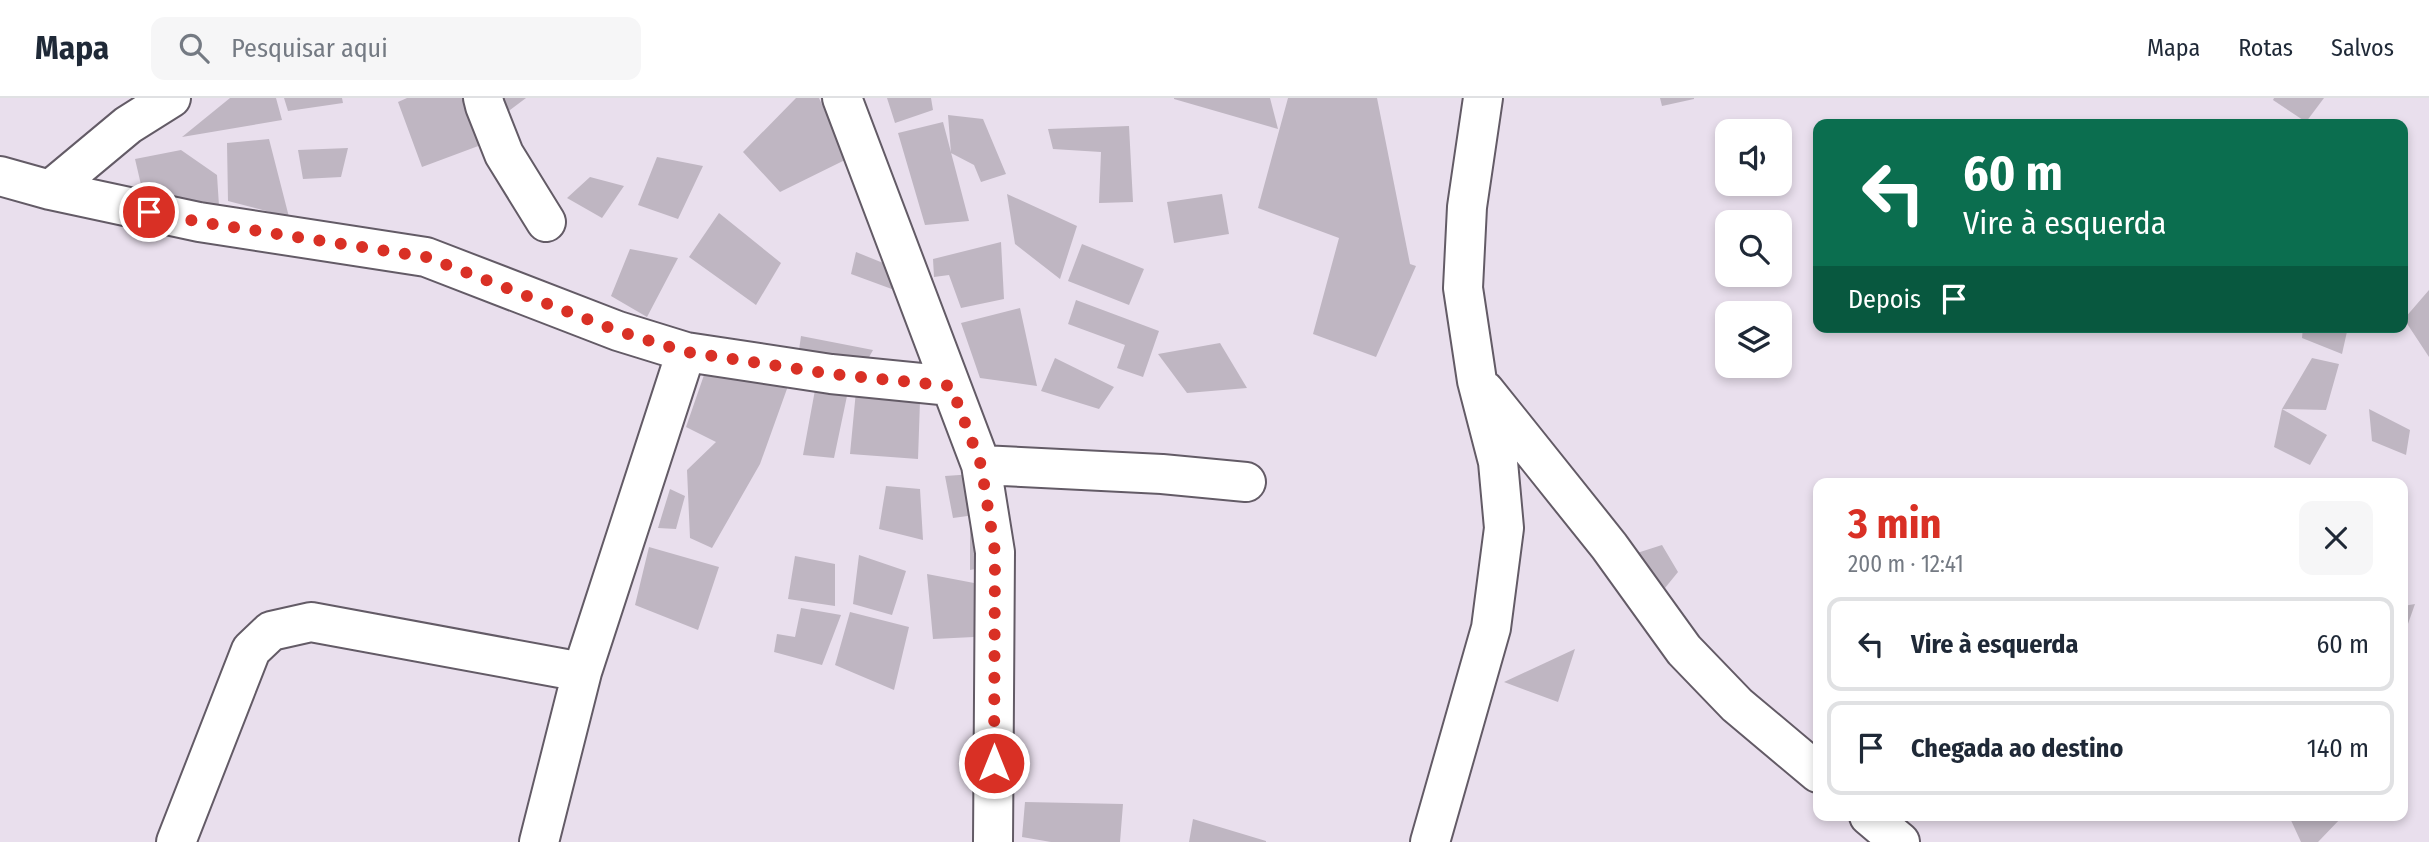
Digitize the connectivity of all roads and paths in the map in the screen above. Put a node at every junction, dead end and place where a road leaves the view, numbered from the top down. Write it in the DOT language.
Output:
graph roads {
  1 [pos="171,98"];
  2 [pos="483,98"];
  3 [pos="842,98"];
  4 [pos="1483,98"];
  5 [pos="131,112"];
  6 [pos="0,176"];
  7 [pos="50,190"];
  8 [pos="546,222"];
  9 [pos="686,352"];
  10 [pos="1477,381"];
  11 [pos="951,386"];
  12 [pos="981,465"];
  13 [pos="1246,482"];
  14 [pos="582,672"];
  15 [pos="1813,769"];
  16 [pos="1875,821"];
  17 [pos="176,842"];
  18 [pos="539,842"];
  19 [pos="993,842"];
  20 [pos="1430,842"];
  21 [pos="1900,842"];
  1 -- 5 [label="street"];
  2 -- 8 [label="street"];
  3 -- 11 [label="street"];
  4 -- 10 [label="street"];
  5 -- 7 [label="street"];
  6 -- 7 [label="street"];
  7 -- 9 [label="street"];
  9 -- 11 [label="street"];
  9 -- 14 [label="street"];
  10 -- 15 [label="street"];
  10 -- 20 [label="street"];
  11 -- 12 [label="street"];
  12 -- 13 [label="street"];
  12 -- 19 [label="street"];
  14 -- 17 [label="street"];
  14 -- 18 [label="street"];
  16 -- 21 [label="street"];
}
